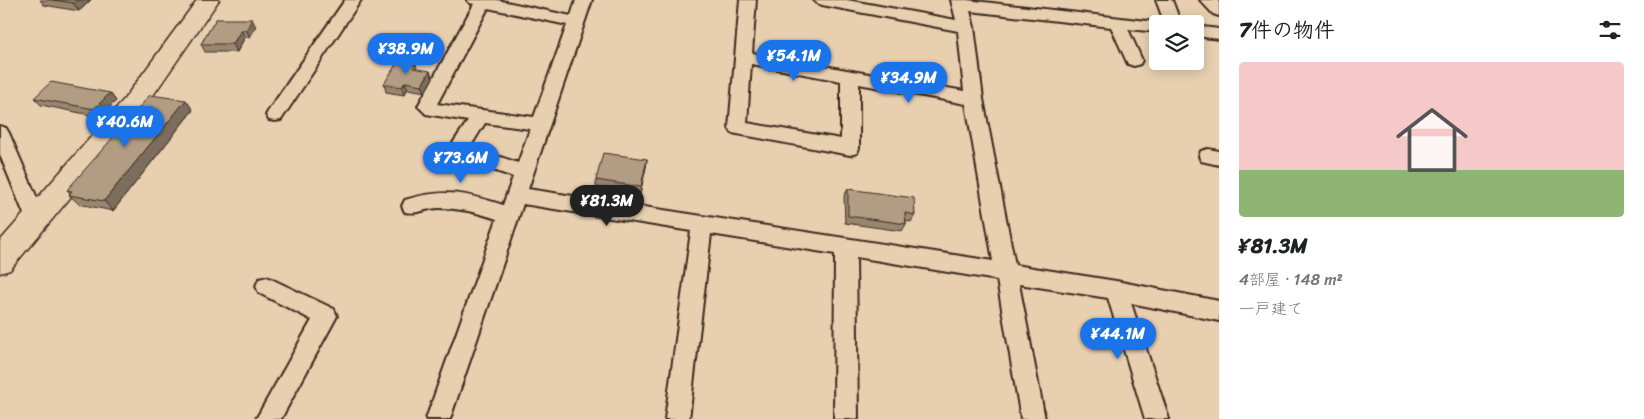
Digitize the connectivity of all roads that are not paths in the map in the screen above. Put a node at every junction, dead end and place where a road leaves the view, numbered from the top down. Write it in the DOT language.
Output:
graph roads {
  1 [pos="208,0"];
  2 [pos="353,0"];
  3 [pos="584,0"];
  4 [pos="748,0"];
  5 [pos="822,0"];
  6 [pos="1164,0"];
  7 [pos="1208,0"];
  8 [pos="479,1"];
  9 [pos="960,2"];
  10 [pos="1219,11"];
  11 [pos="1170,15"];
  12 [pos="575,22"];
  13 [pos="1117,23"];
  14 [pos="1149,26"];
  15 [pos="966,27"];
  16 [pos="1204,33"];
  17 [pos="1219,34"];
  18 [pos="744,57"];
  19 [pos="1134,60"];
  20 [pos="850,76"];
  21 [pos="974,99"];
  22 [pos="275,115"];
  23 [pos="481,116"];
  24 [pos="541,124"];
  25 [pos="0,133"];
  26 [pos="524,172"];
  27 [pos="513,205"];
  28 [pos="412,206"];
  29 [pos="36,219"];
  30 [pos="702,224"];
  31 [pos="845,247"];
  32 [pos="0,261"];
  33 [pos="1007,272"];
  34 [pos="267,286"];
  35 [pos="1116,290"];
  36 [pos="1219,311"];
  37 [pos="268,419"];
  38 [pos="438,419"];
  39 [pos="677,419"];
  40 [pos="846,419"];
  41 [pos="1033,419"];
  42 [pos="1157,419"];
  1 -- 29 [label="street"];
  2 -- 22 [label="street"];
  3 -- 12 [label="street"];
  4 -- 18 [label="street"];
  5 -- 15 [label="street"];
  6 -- 11 [label="street"];
  7 -- 10 [label="street"];
  8 -- 12 [label="street"];
  8 -- 23 [label="street"];
  9 -- 13 [label="street"];
  9 -- 15 [label="street"];
  12 -- 24 [label="street"];
  13 -- 14 [label="street"];
  13 -- 19 [label="street"];
  15 -- 21 [label="street"];
  16 -- 17 [label="street"];
  18 -- 20 [label="street"];
  18 -- 20 [label="street"];
  20 -- 21 [label="street"];
  21 -- 33 [label="street"];
  23 -- 24 [label="street"];
  23 -- 26 [label="street"];
  24 -- 26 [label="street"];
  25 -- 29 [label="street"];
  26 -- 27 [label="street"];
  27 -- 28 [label="street"];
  27 -- 30 [label="street"];
  27 -- 38 [label="street"];
  29 -- 32 [label="street"];
  30 -- 31 [label="street"];
  30 -- 39 [label="street"];
  31 -- 33 [label="street"];
  31 -- 40 [label="street"];
  33 -- 35 [label="street"];
  33 -- 41 [label="street"];
  34 -- 37 [label="street"];
  35 -- 36 [label="street"];
  35 -- 42 [label="street"];
}
